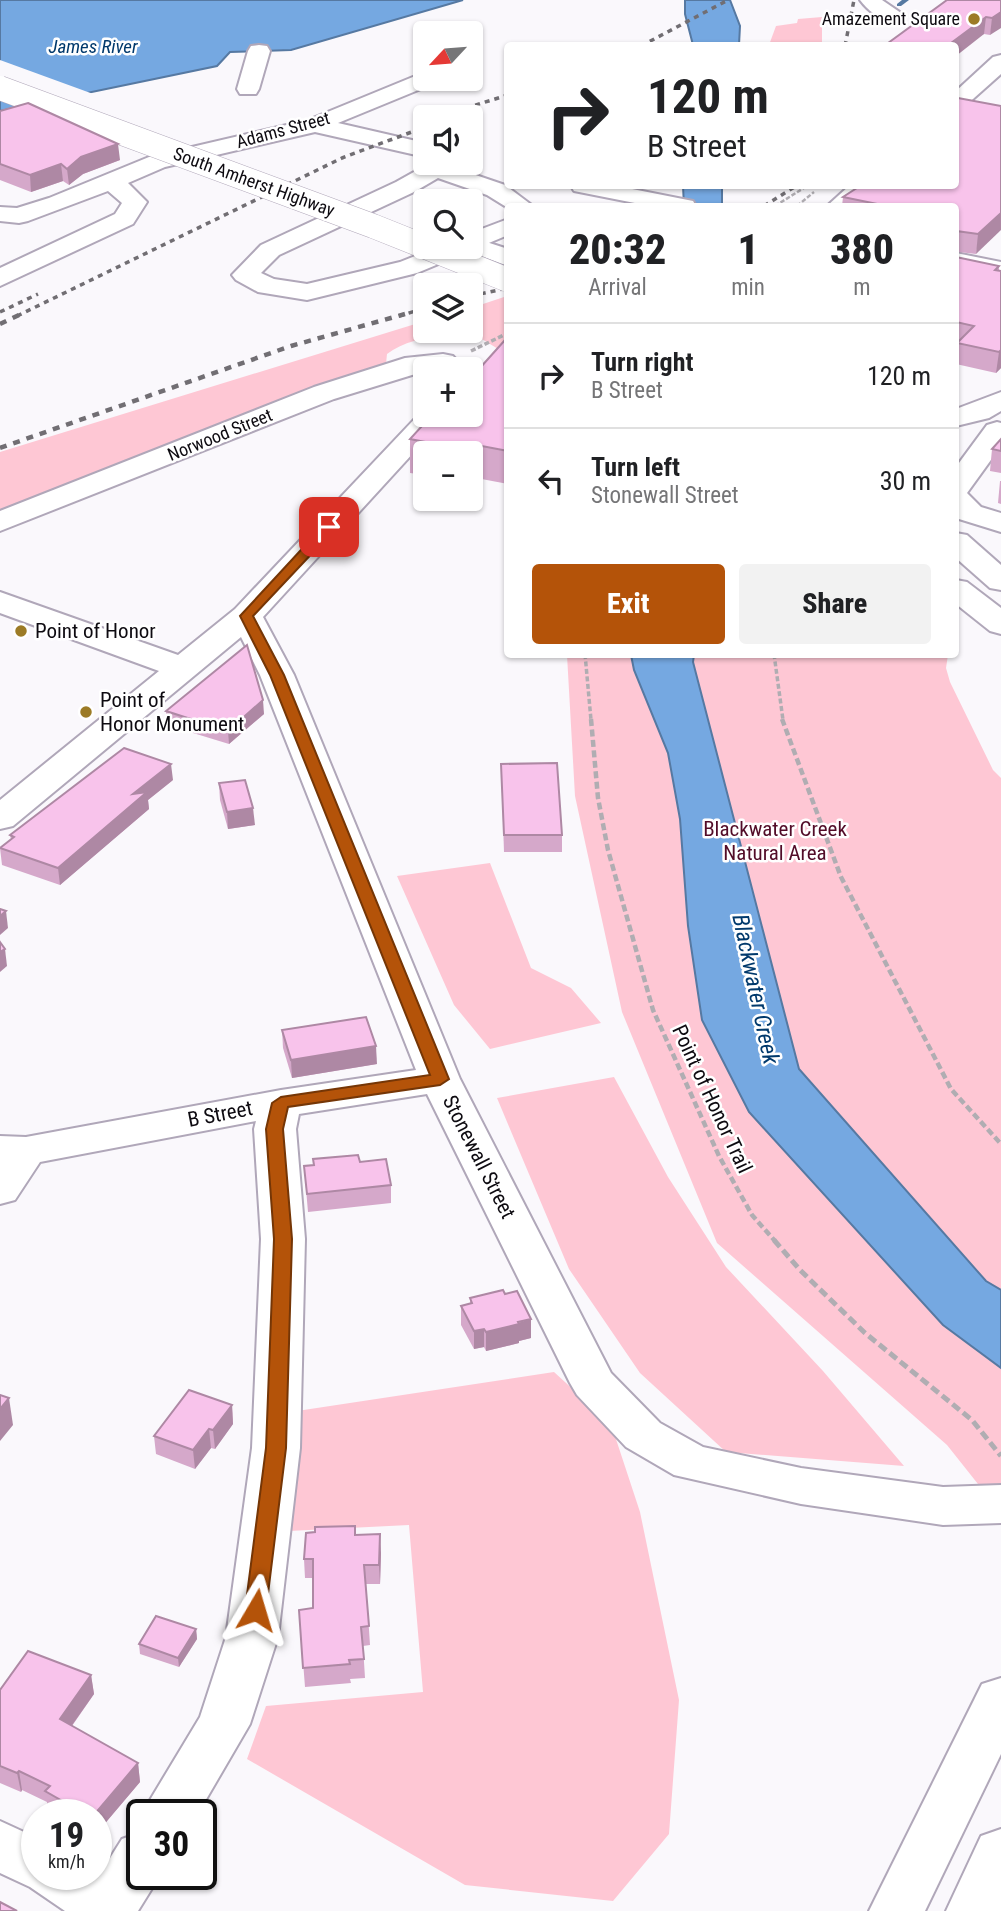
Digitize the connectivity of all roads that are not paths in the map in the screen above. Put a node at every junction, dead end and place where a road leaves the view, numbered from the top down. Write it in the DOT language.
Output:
graph roads {
  1 [pos="870,0"];
  2 [pos="890,15"];
  3 [pos="259,51"];
  4 [pos="1001,62"];
  5 [pos="0,72"];
  6 [pos="413,84"];
  7 [pos="0,88"];
  8 [pos="248,89"];
  9 [pos="962,106"];
  10 [pos="315,125"];
  11 [pos="413,154"];
  12 [pos="483,163"];
  13 [pos="495,166"];
  14 [pos="419,175"];
  15 [pos="465,175"];
  16 [pos="113,182"];
  17 [pos="597,189"];
  18 [pos="859,189"];
  19 [pos="516,203"];
  20 [pos="668,203"];
  21 [pos="843,203"];
  22 [pos="10,215"];
  23 [pos="413,223"];
  24 [pos="504,228"];
  25 [pos="483,237"];
  26 [pos="483,248"];
  27 [pos="959,248"];
  28 [pos="1001,255"];
  29 [pos="504,256"];
  30 [pos="430,259"];
  31 [pos="959,262"];
  32 [pos="1001,270"];
  33 [pos="0,278"];
  34 [pos="504,278"];
  35 [pos="413,365"];
  36 [pos="1001,400"];
  37 [pos="959,419"];
  38 [pos="959,421"];
  39 [pos="424,427"];
  40 [pos="999,431"];
  41 [pos="959,483"];
  42 [pos="959,502"];
  43 [pos="0,523"];
  44 [pos="1001,523"];
  45 [pos="959,545"];
  46 [pos="1001,581"];
  47 [pos="959,591"];
  48 [pos="0,602"];
  49 [pos="246,616"];
  50 [pos="1001,624"];
  51 [pos="183,668"];
  52 [pos="0,818"];
  53 [pos="440,1079"];
  54 [pos="281,1103"];
  55 [pos="13,1150"];
  56 [pos="0,1190"];
  57 [pos="1001,1504"];
  58 [pos="1001,1699"];
  59 [pos="177,1799"];
  60 [pos="0,1845"];
  61 [pos="1001,1853"];
  62 [pos="21,1857"];
  63 [pos="126,1881"];
  64 [pos="78,1890"];
  65 [pos="897,1911"];
  66 [pos="974,1911"];
  1 -- 2 [label="street"];
  3 -- 8 [label="street"];
  4 -- 9 [label="street"];
  5 -- 23 [label="street, South Amherst Highway"];
  6 -- 10 [label="street, Adams Street"];
  7 -- 34 [label="street, South Amherst Highway, bridge"];
  10 -- 11 [label="street"];
  10 -- 16 [label="street, Adams Street"];
  12 -- 13 [label="street"];
  14 -- 30 [label="street"];
  15 -- 19 [label="street"];
  16 -- 22 [label="street, Adams Street"];
  16 -- 33 [label="street"];
  17 -- 20 [label="street"];
  18 -- 21 [label="street"];
  24 -- 25 [label="street"];
  26 -- 29 [label="street"];
  27 -- 28 [label="street"];
  31 -- 32 [label="street"];
  35 -- 43 [label="street, Norwood Street"];
  36 -- 37 [label="street"];
  38 -- 40 [label="street"];
  39 -- 49 [label="street"];
  40 -- 41 [label="street"];
  42 -- 44 [label="street"];
  45 -- 46 [label="street"];
  47 -- 50 [label="street"];
  48 -- 51 [label="street"];
  49 -- 51 [label="street"];
  49 -- 53 [label="street, Stonewall Street"];
  51 -- 52 [label="street"];
  53 -- 54 [label="street, B Street"];
  53 -- 57 [label="street, Stonewall Street"];
  54 -- 55 [label="street, B Street"];
  54 -- 59 [label="street"];
  55 -- 56 [label="street"];
  58 -- 65 [label="street"];
  60 -- 62 [label="street"];
  61 -- 66 [label="street"];
  63 -- 64 [label="street"];
}
